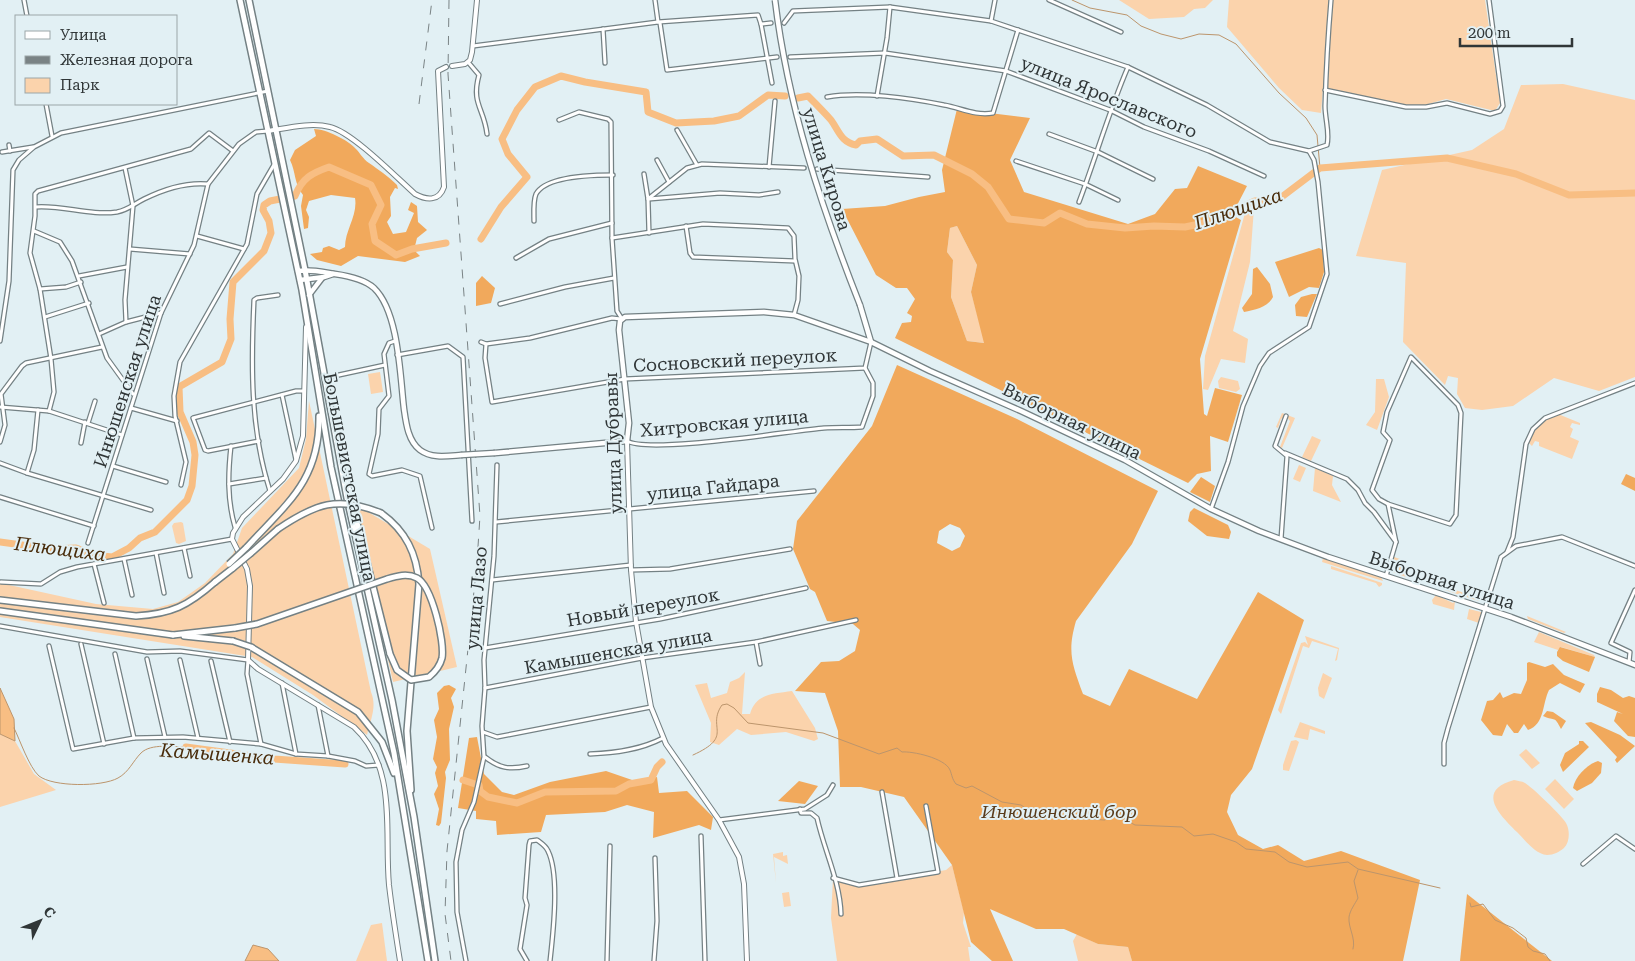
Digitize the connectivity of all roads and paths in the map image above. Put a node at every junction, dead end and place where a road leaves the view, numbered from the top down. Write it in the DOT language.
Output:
graph roads {
  1 [pos="24,0"];
  2 [pos="240,0"];
  3 [pos="249,0"];
  4 [pos="477,0"];
  5 [pos="655,0"];
  6 [pos="774,0"];
  7 [pos="995,0"];
  8 [pos="1049,0"];
  9 [pos="1331,0"];
  10 [pos="1489,0"];
  11 [pos="890,6"];
  12 [pos="27,15"];
  13 [pos="659,22"];
  14 [pos="991,22"];
  15 [pos="771,23"];
  16 [pos="784,23"];
  17 [pos="761,24"];
  18 [pos="603,29"];
  19 [pos="1018,30"];
  20 [pos="1121,32"];
  21 [pos="473,46"];
  22 [pos="885,53"];
  23 [pos="777,57"];
  24 [pos="790,57"];
  25 [pos="768,58"];
  26 [pos="468,62"];
  27 [pos="605,63"];
  28 [pos="452,66"];
  29 [pos="446,67"];
  30 [pos="1128,67"];
  31 [pos="1006,71"];
  32 [pos="772,83"];
  33 [pos="1325,90"];
  34 [pos="268,91"];
  35 [pos="260,93"];
  36 [pos="877,96"];
  37 [pos="827,97"];
  38 [pos="775,101"];
  39 [pos="46,105"];
  40 [pos="1110,110"];
  41 [pos="559,120"];
  42 [pos="275,130"];
  43 [pos="677,130"];
  44 [pos="268,132"];
  45 [pos="487,134"];
  46 [pos="1049,134"];
  47 [pos="52,136"];
  48 [pos="9,145"];
  49 [pos="34,147"];
  50 [pos="10,151"];
  51 [pos="233,151"];
  52 [pos="1311,151"];
  53 [pos="2,152"];
  54 [pos="1098,152"];
  55 [pos="658,160"];
  56 [pos="1016,161"];
  57 [pos="275,162"];
  58 [pos="697,165"];
  59 [pos="769,167"];
  60 [pos="125,168"];
  61 [pos="804,168"];
  62 [pos="817,169"];
  63 [pos="644,174"];
  64 [pos="613,175"];
  65 [pos="1264,176"];
  66 [pos="928,177"];
  67 [pos="1153,179"];
  68 [pos="669,182"];
  69 [pos="208,184"];
  70 [pos="1085,184"];
  71 [pos="778,192"];
  72 [pos="648,199"];
  73 [pos="1118,200"];
  74 [pos="1079,202"];
  75 [pos="133,206"];
  76 [pos="36,207"];
  77 [pos="534,221"];
  78 [pos="612,223"];
  79 [pos="686,226"];
  80 [pos="34,231"];
  81 [pos="649,233"];
  82 [pos="197,236"];
  83 [pos="612,238"];
  84 [pos="130,249"];
  85 [pos="244,249"];
  86 [pos="190,254"];
  87 [pos="302,258"];
  88 [pos="516,258"];
  89 [pos="795,261"];
  90 [pos="127,267"];
  91 [pos="305,270"];
  92 [pos="314,270"];
  93 [pos="298,271"];
  94 [pos="332,274"];
  95 [pos="79,276"];
  96 [pos="324,277"];
  97 [pos="614,278"];
  98 [pos="300,280"];
  99 [pos="306,280"];
  100 [pos="82,282"];
  101 [pos="40,289"];
  102 [pos="309,294"];
  103 [pos="278,295"];
  104 [pos="89,303"];
  105 [pos="500,304"];
  106 [pos="161,313"];
  107 [pos="794,315"];
  108 [pos="45,317"];
  109 [pos="622,319"];
  110 [pos="126,322"];
  111 [pos="306,323"];
  112 [pos="99,334"];
  113 [pos="0,341"];
  114 [pos="395,341"];
  115 [pos="481,342"];
  116 [pos="872,342"];
  117 [pos="486,344"];
  118 [pos="102,347"];
  119 [pos="397,355"];
  120 [pos="51,359"];
  121 [pos="385,365"];
  122 [pos="865,368"];
  123 [pos="324,378"];
  124 [pos="626,379"];
  125 [pos="1635,383"];
  126 [pos="303,391"];
  127 [pos="134,394"];
  128 [pos="282,395"];
  129 [pos="94,401"];
  130 [pos="319,401"];
  131 [pos="253,402"];
  132 [pos="2,408"];
  133 [pos="131,408"];
  134 [pos="38,410"];
  135 [pos="49,411"];
  136 [pos="1286,416"];
  137 [pos="177,421"];
  138 [pos="86,423"];
  139 [pos="122,435"];
  140 [pos="336,440"];
  141 [pos="259,441"];
  142 [pos="627,441"];
  143 [pos="0,442"];
  144 [pos="81,443"];
  145 [pos="231,446"];
  146 [pos="1285,453"];
  147 [pos="296,461"];
  148 [pos="0,463"];
  149 [pos="113,466"];
  150 [pos="497,466"];
  151 [pos="27,473"];
  152 [pos="266,478"];
  153 [pos="166,482"];
  154 [pos="229,484"];
  155 [pos="180,485"];
  156 [pos="270,491"];
  157 [pos="814,491"];
  158 [pos="104,495"];
  159 [pos="0,497"];
  160 [pos="1388,504"];
  161 [pos="629,509"];
  162 [pos="1211,509"];
  163 [pos="151,510"];
  164 [pos="472,521"];
  165 [pos="496,522"];
  166 [pos="94,526"];
  167 [pos="235,527"];
  168 [pos="432,528"];
  169 [pos="232,539"];
  170 [pos="1281,540"];
  171 [pos="1396,542"];
  172 [pos="88,543"];
  173 [pos="184,548"];
  174 [pos="790,549"];
  175 [pos="1507,552"];
  176 [pos="156,553"];
  177 [pos="124,559"];
  178 [pos="94,564"];
  179 [pos="631,565"];
  180 [pos="231,566"];
  181 [pos="1635,566"];
  182 [pos="631,570"];
  183 [pos="190,576"];
  184 [pos="1386,576"];
  185 [pos="492,580"];
  186 [pos="1,582"];
  187 [pos="806,588"];
  188 [pos="1635,590"];
  189 [pos="164,593"];
  190 [pos="132,594"];
  191 [pos="0,600"];
  192 [pos="104,604"];
  193 [pos="1486,609"];
  194 [pos="0,610"];
  195 [pos="856,620"];
  196 [pos="636,622"];
  197 [pos="0,626"];
  198 [pos="173,635"];
  199 [pos="756,642"];
  200 [pos="81,644"];
  201 [pos="48,646"];
  202 [pos="485,648"];
  203 [pos="115,654"];
  204 [pos="642,658"];
  205 [pos="148,659"];
  206 [pos="180,660"];
  207 [pos="248,660"];
  208 [pos="211,661"];
  209 [pos="1629,662"];
  210 [pos="760,664"];
  211 [pos="1635,665"];
  212 [pos="282,683"];
  213 [pos="485,688"];
  214 [pos="318,705"];
  215 [pos="651,707"];
  216 [pos="483,732"];
  217 [pos="134,738"];
  218 [pos="165,738"];
  219 [pos="198,738"];
  220 [pos="663,738"];
  221 [pos="230,742"];
  222 [pos="104,744"];
  223 [pos="261,744"];
  224 [pos="296,754"];
  225 [pos="590,754"];
  226 [pos="328,756"];
  227 [pos="484,756"];
  228 [pos="1444,764"];
  229 [pos="380,765"];
  230 [pos="527,766"];
  231 [pos="833,785"];
  232 [pos="882,792"];
  233 [pos="400,793"];
  234 [pos="412,806"];
  235 [pos="926,806"];
  236 [pos="800,809"];
  237 [pos="719,820"];
  238 [pos="701,836"];
  239 [pos="610,846"];
  240 [pos="1635,849"];
  241 [pos="655,858"];
  242 [pos="1583,864"];
  243 [pos="833,878"];
  244 [pos="898,878"];
  245 [pos="841,914"];
  246 [pos="400,961"];
  247 [pos="428,961"];
  248 [pos="435,961"];
  249 [pos="466,961"];
  250 [pos="527,961"];
  251 [pos="550,961"];
  252 [pos="607,961"];
  253 [pos="654,961"];
  254 [pos="704,961"];
  255 [pos="747,961"];
  1 -- 12 [label="street"];
  2 -- 35 [label="main road, Большевистская улица"];
  3 -- 34 [label="main road, Большевистская улица"];
  4 -- 21 [label="street"];
  5 -- 13 [label="street"];
  6 -- 116 [label="main road, улица Кирова, bridge"];
  7 -- 14 [label="street"];
  8 -- 20 [label="street"];
  9 -- 33 [label="street"];
  10 -- 33 [label="street"];
  11 -- 14 [label="street"];
  11 -- 16 [label="street"];
  11 -- 22 [label="street"];
  13 -- 17 [label="street"];
  13 -- 18 [label="street"];
  13 -- 25 [label="street"];
  14 -- 19 [label="street"];
  15 -- 17 [label="street"];
  17 -- 25 [label="street"];
  18 -- 21 [label="street"];
  18 -- 27 [label="street"];
  19 -- 30 [label="street"];
  19 -- 31 [label="street"];
  21 -- 26 [label="street"];
  22 -- 24 [label="street, улица Ярославского"];
  22 -- 31 [label="street, улица Ярославского"];
  22 -- 36 [label="street"];
  23 -- 25 [label="street"];
  25 -- 32 [label="street"];
  26 -- 28 [label="street"];
  26 -- 45 [label="street"];
  29 -- 42 [label="street"];
  30 -- 40 [label="street"];
  30 -- 52 [label="street"];
  31 -- 36 [label="street"];
  31 -- 40 [label="street, улица Ярославского"];
  33 -- 52 [label="street"];
  34 -- 35 [label="street"];
  34 -- 42 [label="main road, Большевистская улица"];
  35 -- 44 [label="main road, Большевистская улица"];
  35 -- 47 [label="street"];
  36 -- 37 [label="street"];
  38 -- 59 [label="street"];
  39 -- 47 [label="street"];
  40 -- 54 [label="street"];
  40 -- 65 [label="street, улица Ярославского"];
  41 -- 64 [label="street, улица Дубравы"];
  42 -- 44 [label="street"];
  42 -- 87 [label="main road, Большевистская улица"];
  43 -- 58 [label="street"];
  44 -- 51 [label="street, Инюшенская улица"];
  44 -- 57 [label="main road, Большевистская улица"];
  46 -- 54 [label="street"];
  47 -- 49 [label="street"];
  48 -- 50 [label="street"];
  49 -- 50 [label="street"];
  49 -- 113 [label="street"];
  50 -- 53 [label="street"];
  51 -- 60 [label="street"];
  51 -- 69 [label="street, Инюшенская улица"];
  52 -- 162 [label="street"];
  54 -- 67 [label="street"];
  54 -- 70 [label="street"];
  55 -- 68 [label="street"];
  56 -- 70 [label="street"];
  57 -- 85 [label="street"];
  57 -- 93 [label="main road, Большевистская улица"];
  58 -- 59 [label="street"];
  58 -- 68 [label="street"];
  59 -- 61 [label="street"];
  60 -- 75 [label="street"];
  60 -- 76 [label="street"];
  62 -- 66 [label="street"];
  63 -- 72 [label="street"];
  64 -- 77 [label="street"];
  64 -- 78 [label="street, улица Дубравы"];
  68 -- 72 [label="street"];
  69 -- 75 [label="street"];
  69 -- 82 [label="street, Инюшенская улица"];
  70 -- 73 [label="street"];
  70 -- 74 [label="street"];
  71 -- 72 [label="street"];
  72 -- 81 [label="street"];
  75 -- 76 [label="street"];
  75 -- 84 [label="street"];
  76 -- 80 [label="street"];
  78 -- 83 [label="street, улица Дубравы"];
  78 -- 88 [label="street"];
  79 -- 81 [label="street"];
  79 -- 89 [label="street"];
  79 -- 89 [label="street"];
  80 -- 95 [label="street"];
  80 -- 101 [label="street"];
  81 -- 83 [label="street"];
  82 -- 85 [label="street"];
  82 -- 86 [label="street, Инюшенская улица"];
  83 -- 97 [label="street, улица Дубравы"];
  84 -- 86 [label="street"];
  84 -- 90 [label="street"];
  85 -- 137 [label="street"];
  86 -- 106 [label="street, Инюшенская улица"];
  87 -- 91 [label="main road, Большевистская улица"];
  87 -- 92 [label="main road"];
  89 -- 107 [label="street"];
  90 -- 95 [label="street"];
  90 -- 110 [label="street"];
  91 -- 92 [label="main road, Хитровская улица"];
  91 -- 93 [label="main road, Хитровская улица"];
  91 -- 99 [label="main road, Большевистская улица"];
  92 -- 94 [label="main road, Хитровская улица"];
  93 -- 98 [label="main road, Большевистская улица"];
  94 -- 96 [label="main road"];
  94 -- 114 [label="main road, Хитровская улица"];
  95 -- 100 [label="street"];
  96 -- 99 [label="main road"];
  96 -- 102 [label="main road"];
  97 -- 105 [label="street"];
  97 -- 109 [label="street, улица Дубравы"];
  98 -- 99 [label="main road"];
  98 -- 111 [label="main road, Большевистская улица"];
  99 -- 102 [label="main road, Большевистская улица"];
  100 -- 101 [label="street"];
  100 -- 104 [label="street"];
  101 -- 108 [label="street"];
  102 -- 123 [label="main road, Большевистская улица"];
  103 -- 131 [label="street"];
  104 -- 108 [label="street"];
  104 -- 112 [label="street"];
  106 -- 110 [label="street"];
  106 -- 127 [label="street, Инюшенская улица"];
  107 -- 109 [label="main road, Выборная улица"];
  107 -- 116 [label="main road, Выборная улица"];
  108 -- 120 [label="street"];
  109 -- 117 [label="street, Выборная улица"];
  109 -- 124 [label="main road, улица Дубравы"];
  110 -- 112 [label="street"];
  111 -- 126 [label="street"];
  111 -- 130 [label="main road, Большевистская улица"];
  112 -- 118 [label="street"];
  114 -- 119 [label="main road, Хитровская улица"];
  114 -- 121 [label="street"];
  115 -- 117 [label="street, Выборная улица"];
  116 -- 122 [label="street"];
  116 -- 162 [label="main road, Выборная улица"];
  117 -- 124 [label="street, Сосновский переулок"];
  118 -- 120 [label="street"];
  118 -- 127 [label="street"];
  119 -- 142 [label="main road, Хитровская улица, bridge"];
  119 -- 164 [label="street, улица Лазо"];
  120 -- 132 [label="street"];
  120 -- 135 [label="street"];
  121 -- 123 [label="street"];
  121 -- 168 [label="street"];
  122 -- 124 [label="street, Сосновский переулок"];
  122 -- 142 [label="street, Хитровская улица"];
  123 -- 140 [label="main road, Большевистская улица"];
  124 -- 142 [label="main road, улица Дубравы"];
  125 -- 175 [label="street"];
  126 -- 128 [label="street"];
  126 -- 147 [label="street"];
  127 -- 133 [label="street, Инюшенская улица"];
  128 -- 131 [label="street"];
  128 -- 147 [label="street"];
  129 -- 138 [label="street"];
  130 -- 180 [label="main road, bridge"];
  130 -- 233 [label="main road, Большевистская улица"];
  131 -- 141 [label="street"];
  131 -- 145 [label="street"];
  132 -- 134 [label="street"];
  132 -- 143 [label="street"];
  133 -- 137 [label="street"];
  133 -- 139 [label="street, Инюшенская улица"];
  134 -- 135 [label="street"];
  134 -- 151 [label="street"];
  135 -- 138 [label="street"];
  136 -- 146 [label="street"];
  137 -- 155 [label="street"];
  138 -- 139 [label="street"];
  138 -- 144 [label="street"];
  139 -- 149 [label="street, Инюшенская улица"];
  140 -- 198 [label="main road, bridge"];
  140 -- 234 [label="main road, Большевистская улица"];
  141 -- 145 [label="street"];
  141 -- 152 [label="street"];
  142 -- 161 [label="street, улица Дубравы"];
  145 -- 154 [label="street"];
  146 -- 170 [label="street"];
  146 -- 171 [label="street"];
  147 -- 156 [label="street"];
  148 -- 151 [label="street"];
  149 -- 153 [label="street"];
  149 -- 158 [label="street, Инюшенская улица"];
  150 -- 165 [label="street, улица Лазо"];
  151 -- 158 [label="street"];
  152 -- 154 [label="street"];
  152 -- 156 [label="street"];
  154 -- 167 [label="street"];
  156 -- 167 [label="street"];
  157 -- 161 [label="street, улица Гайдара"];
  158 -- 163 [label="street"];
  158 -- 166 [label="street, Инюшенская улица"];
  159 -- 166 [label="street"];
  160 -- 160 [label="street"];
  160 -- 171 [label="street"];
  161 -- 165 [label="street, улица Гайдара"];
  161 -- 179 [label="street, улица Дубравы"];
  162 -- 170 [label="main road, Выборная улица"];
  165 -- 185 [label="street, улица Лазо"];
  166 -- 172 [label="street, Инюшенская улица"];
  167 -- 169 [label="street"];
  169 -- 173 [label="street"];
  169 -- 207 [label="street"];
  170 -- 184 [label="main road, Выборная улица"];
  171 -- 184 [label="street"];
  173 -- 176 [label="street"];
  173 -- 183 [label="street"];
  174 -- 182 [label="street"];
  175 -- 181 [label="street"];
  175 -- 193 [label="street"];
  176 -- 177 [label="street"];
  176 -- 189 [label="street"];
  177 -- 178 [label="street"];
  177 -- 190 [label="street"];
  178 -- 186 [label="street"];
  178 -- 192 [label="street"];
  179 -- 182 [label="street, улица Дубравы"];
  179 -- 185 [label="street"];
  180 -- 191 [label="main road"];
  180 -- 234 [label="main road, bridge"];
  182 -- 196 [label="street, улица Дубравы"];
  184 -- 193 [label="main road, Выборная улица"];
  185 -- 202 [label="street, улица Лазо"];
  187 -- 196 [label="street, Новый переулок"];
  188 -- 209 [label="street"];
  193 -- 209 [label="main road, Выборная улица"];
  193 -- 228 [label="street"];
  194 -- 198 [label="main road"];
  195 -- 199 [label="street, Камышенская улица"];
  196 -- 202 [label="street, Новый переулок"];
  196 -- 204 [label="street, улица Дубравы"];
  197 -- 207 [label="street"];
  198 -- 233 [label="main road, bridge"];
  199 -- 204 [label="street, Камышенская улица"];
  199 -- 210 [label="street"];
  200 -- 222 [label="street"];
  201 -- 222 [label="street"];
  202 -- 213 [label="street, улица Лазо"];
  203 -- 217 [label="street"];
  204 -- 213 [label="street, Камышенская улица"];
  204 -- 215 [label="street, улица Дубравы"];
  205 -- 218 [label="street"];
  206 -- 219 [label="street"];
  207 -- 212 [label="street"];
  207 -- 223 [label="street"];
  208 -- 221 [label="street"];
  209 -- 211 [label="main road, Выборная улица"];
  212 -- 214 [label="street"];
  212 -- 224 [label="street"];
  213 -- 216 [label="street, улица Лазо"];
  214 -- 226 [label="street"];
  214 -- 229 [label="street"];
  215 -- 216 [label="street"];
  215 -- 220 [label="street, улица Дубравы"];
  216 -- 227 [label="street, улица Лазо"];
  217 -- 218 [label="street"];
  217 -- 222 [label="street"];
  218 -- 219 [label="street"];
  219 -- 221 [label="street"];
  220 -- 225 [label="street"];
  220 -- 237 [label="street, улица Дубравы"];
  221 -- 223 [label="street"];
  223 -- 224 [label="street"];
  224 -- 226 [label="street"];
  226 -- 229 [label="street"];
  227 -- 230 [label="street"];
  227 -- 249 [label="street, улица Лазо"];
  229 -- 246 [label="street"];
  231 -- 236 [label="street"];
  232 -- 244 [label="street"];
  233 -- 247 [label="main road, Большевистская улица"];
  234 -- 248 [label="main road, Большевистская улица"];
  235 -- 244 [label="street"];
  236 -- 237 [label="street"];
  236 -- 243 [label="street"];
  237 -- 255 [label="street, улица Дубравы"];
  238 -- 254 [label="street"];
  239 -- 252 [label="street"];
  240 -- 242 [label="street"];
  241 -- 253 [label="street"];
  243 -- 244 [label="street"];
  243 -- 245 [label="street"];
  250 -- 251 [label="street"];
}
